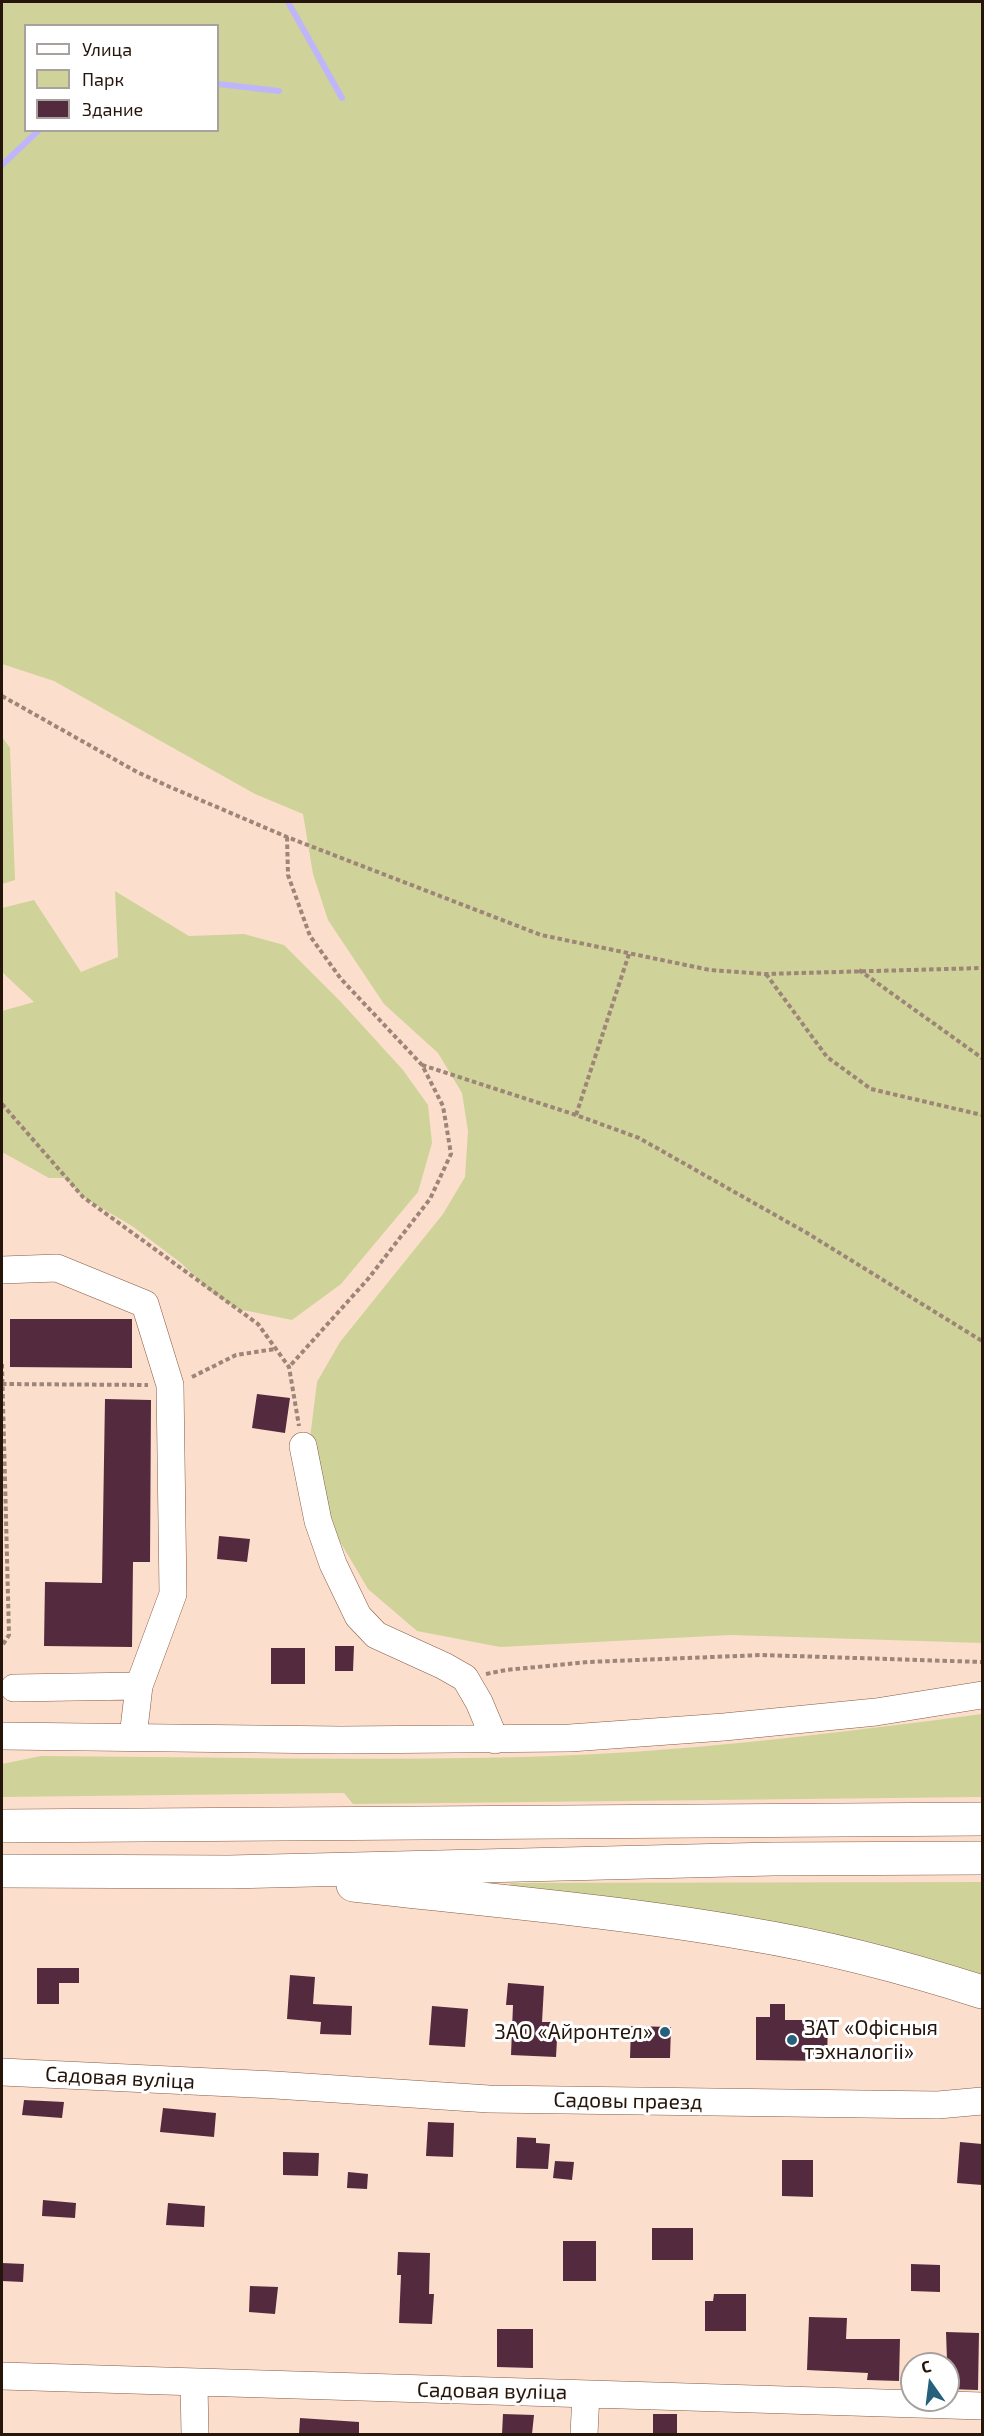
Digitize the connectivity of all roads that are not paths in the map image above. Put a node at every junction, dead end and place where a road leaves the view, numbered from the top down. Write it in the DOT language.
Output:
graph roads {
  1 [pos="2,1270"];
  2 [pos="303,1446"];
  3 [pos="139,1686"];
  4 [pos="14,1688"];
  5 [pos="982,1695"];
  6 [pos="2,1736"];
  7 [pos="133,1737"];
  8 [pos="495,1740"];
  9 [pos="982,1819"];
  10 [pos="2,1826"];
  11 [pos="982,1858"];
  12 [pos="2,1871"];
  13 [pos="229,1872"];
  14 [pos="982,1992"];
  15 [pos="2,2072"];
  16 [pos="275,2085"];
  17 [pos="982,2101"];
  18 [pos="2,2376"];
  19 [pos="194,2384"];
  20 [pos="586,2394"];
  21 [pos="982,2406"];
  22 [pos="195,2434"];
  23 [pos="584,2434"];
  1 -- 3 [label="street"];
  2 -- 8 [label="street"];
  3 -- 4 [label="street"];
  3 -- 7 [label="street"];
  5 -- 8 [label="street"];
  6 -- 7 [label="street"];
  7 -- 8 [label="street"];
  9 -- 10 [label="highway"];
  11 -- 13 [label="highway"];
  12 -- 13 [label="highway"];
  13 -- 14 [label="highway"];
  15 -- 16 [label="street, Садовая вуліца"];
  16 -- 17 [label="street, Садовы праезд"];
  18 -- 19 [label="street, Садовая вуліца"];
  19 -- 20 [label="street, Садовая вуліца"];
  19 -- 22 [label="street"];
  20 -- 21 [label="street, Садовая вуліца"];
  20 -- 23 [label="street"];
}
